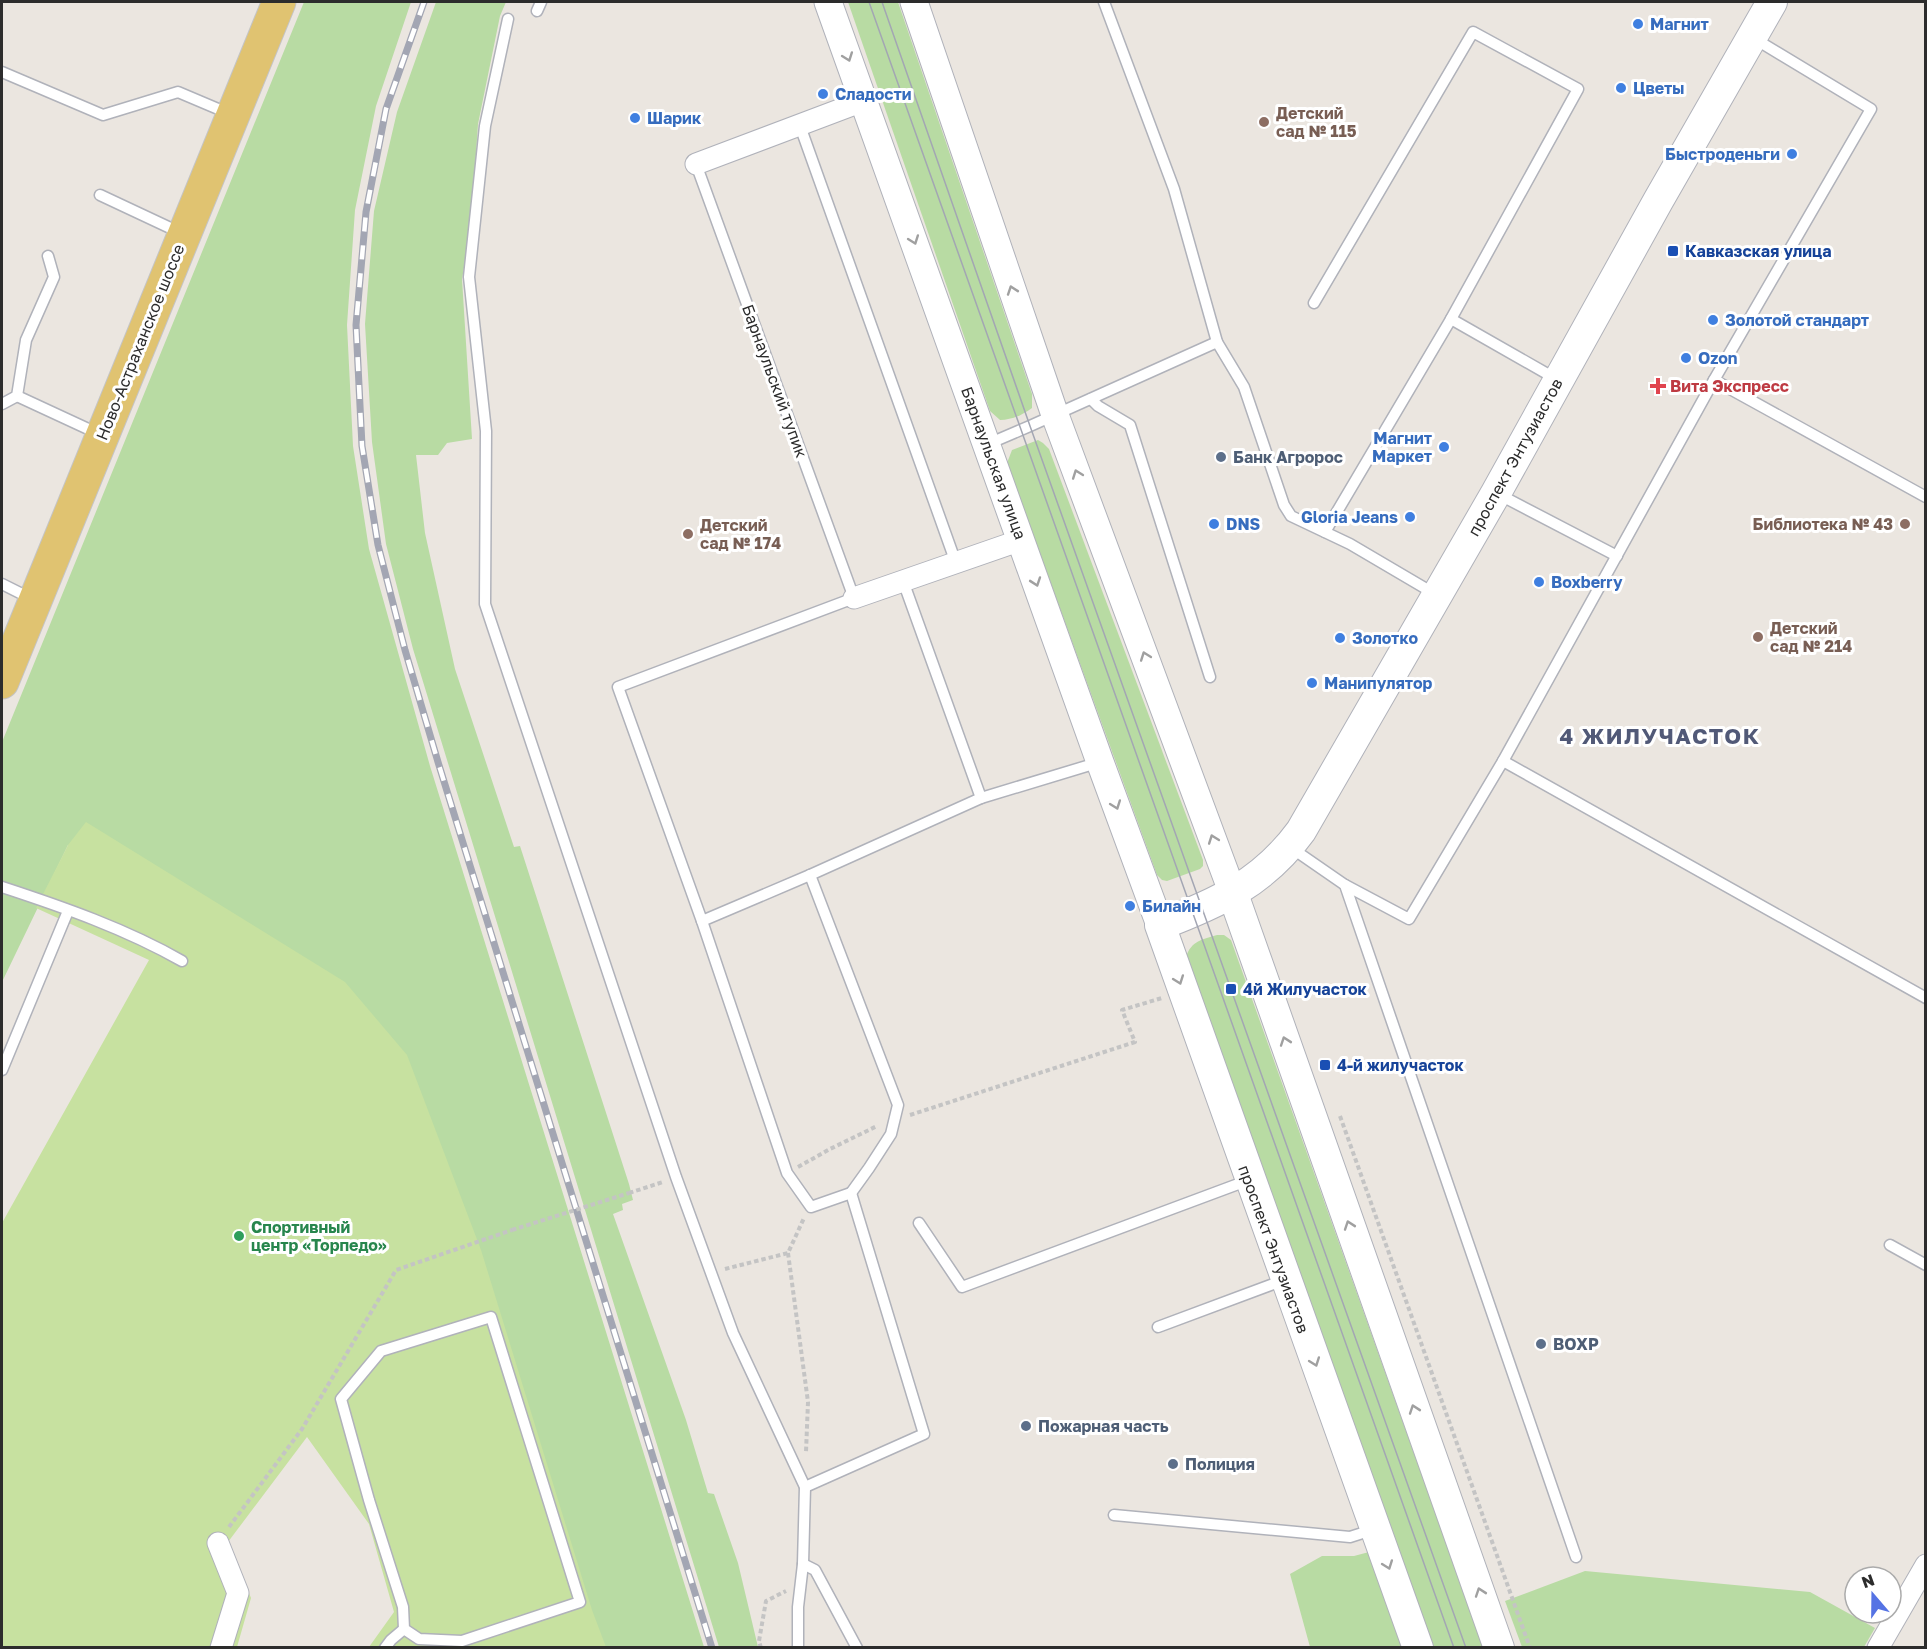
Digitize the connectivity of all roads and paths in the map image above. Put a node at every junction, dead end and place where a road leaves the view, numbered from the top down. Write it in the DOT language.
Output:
graph roads {
  1 [pos="279,2"];
  2 [pos="828,2"];
  3 [pos="914,2"];
  4 [pos="1104,2"];
  5 [pos="1772,2"];
  6 [pos="508,19"];
  7 [pos="1752,37"];
  8 [pos="2,72"];
  9 [pos="863,100"];
  10 [pos="233,116"];
  11 [pos="800,126"];
  12 [pos="696,164"];
  13 [pos="100,195"];
  14 [pos="184,235"];
  15 [pos="48,256"];
  16 [pos="1314,303"];
  17 [pos="1451,319"];
  18 [pos="1217,342"];
  19 [pos="1558,380"];
  20 [pos="1714,380"];
  21 [pos="16,396"];
  22 [pos="1090,399"];
  23 [pos="2,404"];
  24 [pos="1055,415"];
  25 [pos="102,435"];
  26 [pos="987,444"];
  27 [pos="1496,493"];
  28 [pos="1926,497"];
  29 [pos="1325,532"];
  30 [pos="1021,540"];
  31 [pos="1617,556"];
  32 [pos="956,563"];
  33 [pos="903,581"];
  34 [pos="2,584"];
  35 [pos="1437,595"];
  36 [pos="854,598"];
  37 [pos="35,600"];
  38 [pos="1210,677"];
  39 [pos="2,682"];
  40 [pos="1503,760"];
  41 [pos="1100,762"];
  42 [pos="981,798"];
  43 [pos="1290,846"];
  44 [pos="810,875"];
  45 [pos="1346,885"];
  46 [pos="2,887"];
  47 [pos="1233,894"];
  48 [pos="68,911"];
  49 [pos="702,921"];
  50 [pos="1160,925"];
  51 [pos="182,961"];
  52 [pos="1184,992"];
  53 [pos="1926,998"];
  54 [pos="2,1070"];
  55 [pos="1337,1107"];
  56 [pos="894,1120"];
  57 [pos="787,1173"];
  58 [pos="676,1177"];
  59 [pos="1250,1180"];
  60 [pos="850,1193"];
  61 [pos="811,1207"];
  62 [pos="919,1223"];
  63 [pos="512,1230"];
  64 [pos="1890,1245"];
  65 [pos="788,1253"];
  66 [pos="1926,1265"];
  67 [pos="711,1271"];
  68 [pos="1285,1280"];
  69 [pos="1158,1327"];
  70 [pos="805,1487"];
  71 [pos="1114,1515"];
  72 [pos="1375,1529"];
  73 [pos="218,1542"];
  74 [pos="1576,1557"];
  75 [pos="803,1564"];
  76 [pos="1926,1565"];
  77 [pos="799,1590"];
  78 [pos="404,1629"];
  79 [pos="463,1644"];
  80 [pos="221,1647"];
  81 [pos="385,1647"];
  82 [pos="761,1647"];
  83 [pos="798,1647"];
  84 [pos="857,1647"];
  85 [pos="1418,1647"];
  86 [pos="1499,1647"];
  87 [pos="1530,1647"];
  88 [pos="1878,1647"];
  1 -- 10 [label="main road, Ново-Астраханское шоссе"];
  2 -- 9 [label="street, Барнаульская улица, one-way"];
  24 -- 3 [label="street, one-way"];
  4 -- 18 [label="lane"];
  5 -- 7 [label="main road, проспект Энтузиастов"];
  6 -- 58 [label="lane"];
  7 -- 19 [label="main road, проспект Энтузиастов"];
  7 -- 20 [label="lane"];
  8 -- 10 [label="lane"];
  9 -- 11 [label="street"];
  9 -- 26 [label="street, Барнаульская улица, one-way"];
  10 -- 14 [label="main road, Ново-Астраханское шоссе"];
  11 -- 12 [label="street"];
  11 -- 32 [label="lane"];
  12 -- 36 [label="lane, Барнаульский тупик"];
  13 -- 14 [label="lane"];
  14 -- 25 [label="main road, Ново-Астраханское шоссе"];
  15 -- 21 [label="lane"];
  16 -- 17 [label="lane"];
  17 -- 19 [label="lane"];
  17 -- 29 [label="lane"];
  18 -- 22 [label="lane"];
  18 -- 29 [label="lane"];
  19 -- 27 [label="main road, проспект Энтузиастов"];
  20 -- 28 [label="lane"];
  20 -- 31 [label="lane"];
  21 -- 23 [label="lane"];
  21 -- 25 [label="lane"];
  22 -- 24 [label="lane"];
  22 -- 38 [label="lane"];
  24 -- 26 [label="lane"];
  47 -- 24 [label="street, one-way"];
  25 -- 37 [label="main road, Ново-Астраханское шоссе"];
  26 -- 30 [label="street, Барнаульская улица"];
  27 -- 31 [label="lane"];
  27 -- 35 [label="main road, проспект Энтузиастов"];
  29 -- 35 [label="lane"];
  30 -- 32 [label="street"];
  30 -- 41 [label="street, Барнаульская улица, one-way"];
  31 -- 40 [label="lane"];
  32 -- 33 [label="street"];
  33 -- 36 [label="street"];
  33 -- 42 [label="lane"];
  34 -- 37 [label="lane"];
  35 -- 43 [label="main road, проспект Энтузиастов"];
  36 -- 49 [label="lane"];
  37 -- 39 [label="main road, Ново-Астраханское шоссе"];
  40 -- 45 [label="lane"];
  40 -- 53 [label="lane"];
  41 -- 42 [label="lane"];
  41 -- 50 [label="street, Барнаульская улица, one-way"];
  42 -- 44 [label="lane"];
  43 -- 45 [label="lane"];
  43 -- 47 [label="main road, проспект Энтузиастов"];
  44 -- 49 [label="lane"];
  44 -- 56 [label="lane"];
  45 -- 74 [label="lane"];
  46 -- 48 [label="lane"];
  47 -- 50 [label="main road, проспект Энтузиастов"];
  86 -- 47 [label="main road, one-way"];
  48 -- 51 [label="lane"];
  48 -- 54 [label="lane"];
  49 -- 57 [label="lane"];
  50 -- 52 [label="main road, проспект Энтузиастов, one-way"];
  52 -- 56 [label="path"];
  52 -- 59 [label="main road, проспект Энтузиастов"];
  55 -- 87 [label="path"];
  56 -- 57 [label="path"];
  56 -- 60 [label="lane"];
  57 -- 61 [label="lane"];
  58 -- 63 [label="path, bridge"];
  58 -- 67 [label="lane"];
  59 -- 62 [label="lane"];
  59 -- 68 [label="main road, проспект Энтузиастов"];
  60 -- 61 [label="lane"];
  60 -- 70 [label="lane"];
  61 -- 65 [label="path"];
  64 -- 66 [label="lane"];
  65 -- 67 [label="path"];
  65 -- 70 [label="path"];
  67 -- 70 [label="lane"];
  68 -- 69 [label="lane"];
  68 -- 72 [label="main road, проспект Энтузиастов, one-way"];
  70 -- 75 [label="lane"];
  71 -- 72 [label="lane"];
  72 -- 85 [label="main road, проспект Энтузиастов, one-way"];
  73 -- 80 [label="street"];
  75 -- 77 [label="lane"];
  75 -- 84 [label="lane"];
  76 -- 88 [label="street"];
  77 -- 82 [label="path"];
  77 -- 83 [label="lane"];
  78 -- 79 [label="lane"];
  78 -- 79 [label="lane"];
  78 -- 81 [label="lane"];
}
